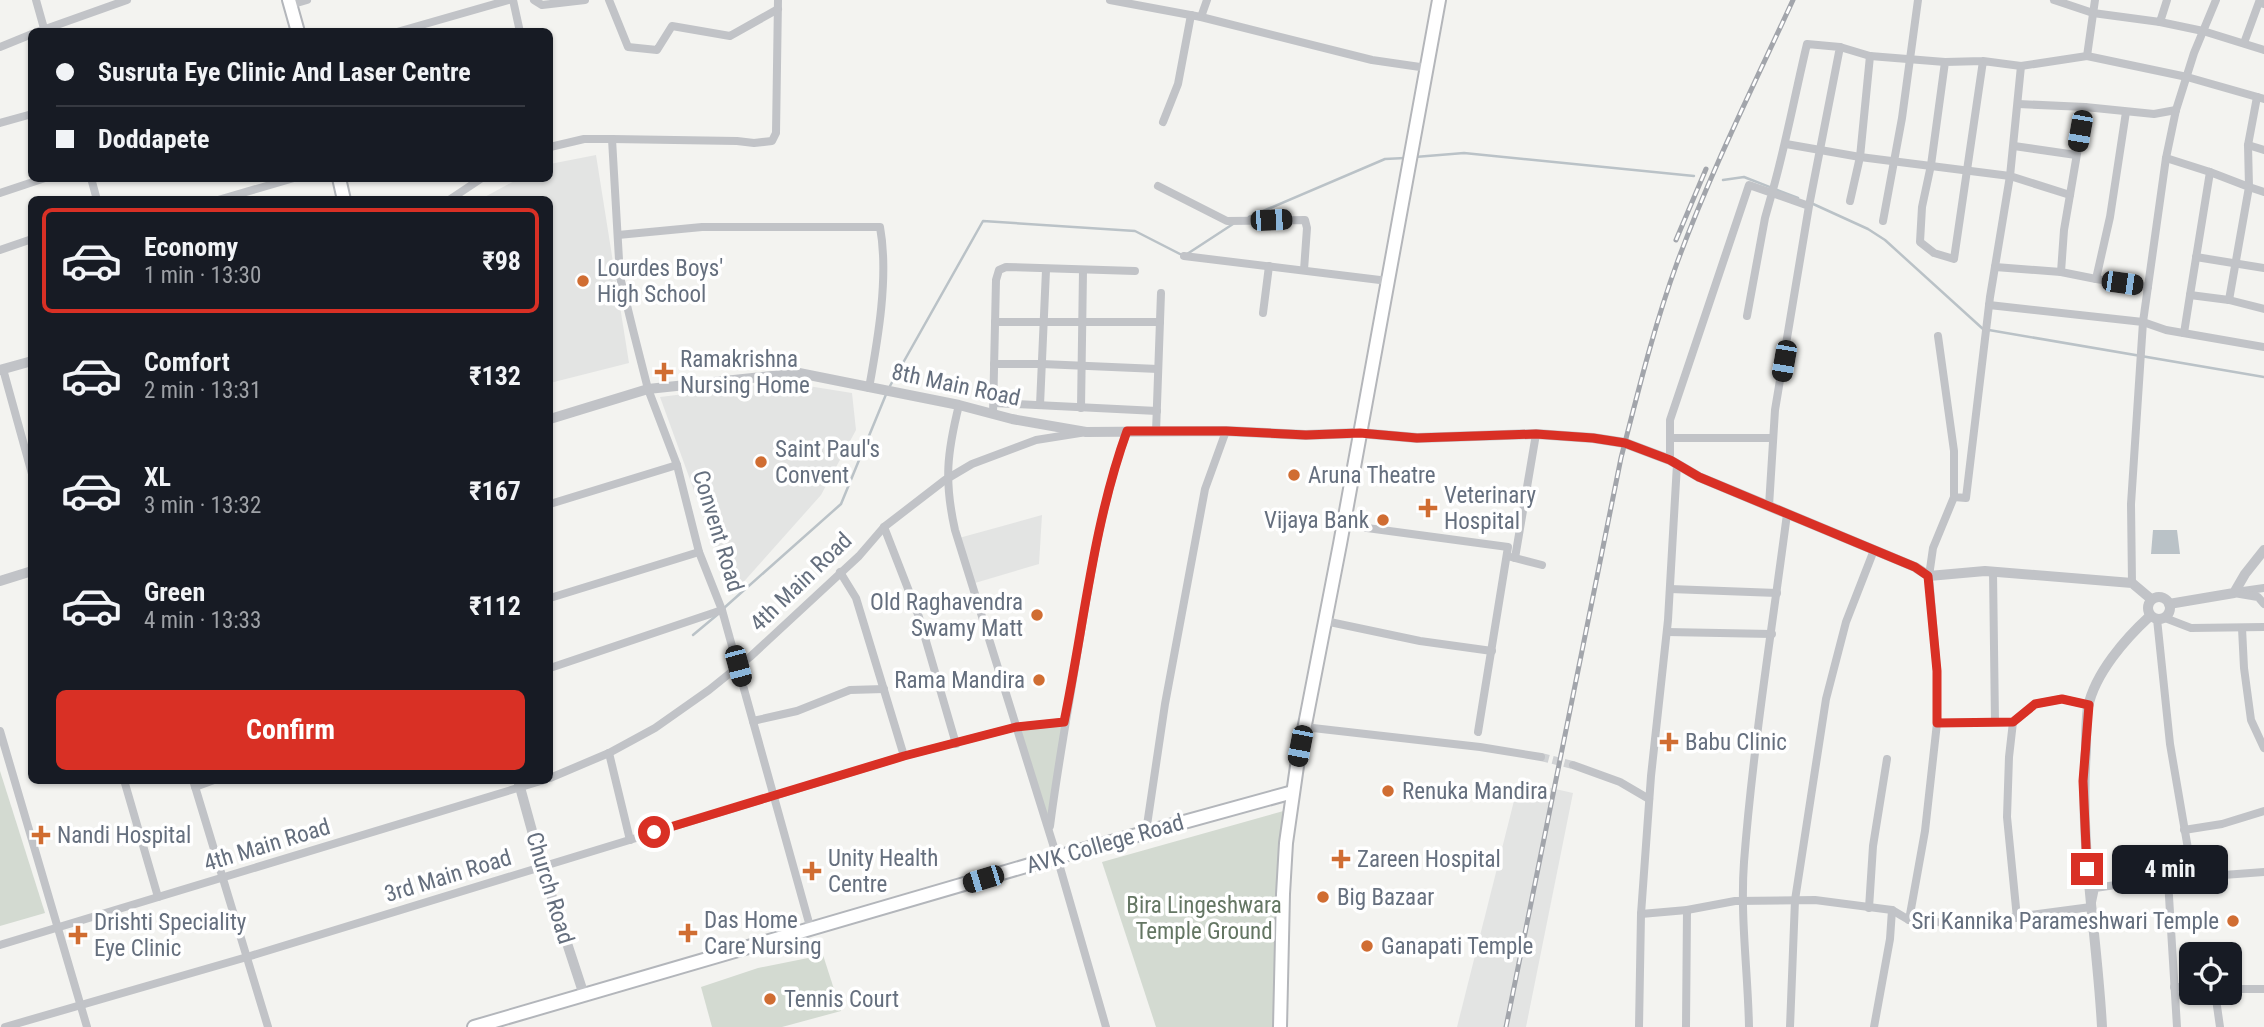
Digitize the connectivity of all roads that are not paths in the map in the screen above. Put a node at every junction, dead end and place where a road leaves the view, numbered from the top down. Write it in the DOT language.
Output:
graph roads {
  1 [pos="36,0"];
  2 [pos="127,0"];
  3 [pos="307,0"];
  4 [pos="511,0"];
  5 [pos="534,0"];
  6 [pos="584,0"];
  7 [pos="608,0"];
  8 [pos="1110,0"];
  9 [pos="1207,0"];
  10 [pos="1439,0"];
  11 [pos="1918,0"];
  12 [pos="2054,0"];
  13 [pos="2095,0"];
  14 [pos="2167,0"];
  15 [pos="2216,0"];
  16 [pos="289,2"];
  17 [pos="2261,2"];
  18 [pos="1151,4"];
  19 [pos="778,5"];
  20 [pos="2093,13"];
  21 [pos="1196,16"];
  22 [pos="2160,22"];
  23 [pos="41,28"];
  24 [pos="50,28"];
  25 [pos="297,28"];
  26 [pos="411,28"];
  27 [pos="519,28"];
  28 [pos="2203,31"];
  29 [pos="28,36"];
  30 [pos="2244,43"];
  31 [pos="0,47"];
  32 [pos="1840,47"];
  33 [pos="2264,50"];
  34 [pos="2087,56"];
  35 [pos="1870,57"];
  36 [pos="1909,60"];
  37 [pos="1983,61"];
  38 [pos="1945,62"];
  39 [pos="2021,66"];
  40 [pos="1427,68"];
  41 [pos="2187,77"];
  42 [pos="2260,98"];
  43 [pos="2018,104"];
  44 [pos="2085,107"];
  45 [pos="2176,110"];
  46 [pos="2126,113"];
  47 [pos="28,115"];
  48 [pos="1163,122"];
  49 [pos="0,123"];
  50 [pos="612,139"];
  51 [pos="1786,144"];
  52 [pos="2248,145"];
  53 [pos="553,146"];
  54 [pos="2014,146"];
  55 [pos="1822,150"];
  56 [pos="2264,150"];
  57 [pos="2076,155"];
  58 [pos="1860,157"];
  59 [pos="2166,158"];
  60 [pos="1895,160"];
  61 [pos="1931,165"];
  62 [pos="1968,170"];
  63 [pos="2210,172"];
  64 [pos="2010,176"];
  65 [pos="32,182"];
  66 [pos="281,182"];
  67 [pos="476,182"];
  68 [pos="1158,186"];
  69 [pos="2249,187"];
  70 [pos="1773,190"];
  71 [pos="0,192"];
  72 [pos="2264,192"];
  73 [pos="2070,195"];
  74 [pos="232,196"];
  75 [pos="455,196"];
  76 [pos="1850,201"];
  77 [pos="1810,203"];
  78 [pos="1883,221"];
  79 [pos="618,235"];
  80 [pos="28,240"];
  81 [pos="0,250"];
  82 [pos="1184,256"];
  83 [pos="2196,257"];
  84 [pos="2236,262"];
  85 [pos="1269,266"];
  86 [pos="1995,267"];
  87 [pos="2264,268"];
  88 [pos="1045,270"];
  89 [pos="1304,270"];
  90 [pos="1083,271"];
  91 [pos="1135,271"];
  92 [pos="2061,272"];
  93 [pos="2096,279"];
  94 [pos="1388,281"];
  95 [pos="2148,287"];
  96 [pos="1161,292"];
  97 [pos="2190,295"];
  98 [pos="2229,300"];
  99 [pos="1989,305"];
  100 [pos="2264,309"];
  101 [pos="1263,313"];
  102 [pos="1747,316"];
  103 [pos="995,322"];
  104 [pos="1043,322"];
  105 [pos="1160,322"];
  106 [pos="2143,322"];
  107 [pos="1082,323"];
  108 [pos="2184,333"];
  109 [pos="1938,336"];
  110 [pos="2264,347"];
  111 [pos="28,362"];
  112 [pos="995,364"];
  113 [pos="1042,364"];
  114 [pos="1081,367"];
  115 [pos="2,369"];
  116 [pos="1158,369"];
  117 [pos="869,388"];
  118 [pos="648,389"];
  119 [pos="959,405"];
  120 [pos="1040,405"];
  121 [pos="1081,408"];
  122 [pos="993,409"];
  123 [pos="1157,411"];
  124 [pos="553,418"];
  125 [pos="1127,431"];
  126 [pos="1226,431"];
  127 [pos="1086,432"];
  128 [pos="1156,432"];
  129 [pos="1360,433"];
  130 [pos="1536,434"];
  131 [pos="1670,438"];
  132 [pos="1773,438"];
  133 [pos="28,460"];
  134 [pos="1674,462"];
  135 [pos="677,465"];
  136 [pos="947,479"];
  137 [pos="1954,497"];
  138 [pos="553,503"];
  139 [pos="1769,506"];
  140 [pos="1787,513"];
  141 [pos="1345,520"];
  142 [pos="884,527"];
  143 [pos="1874,550"];
  144 [pos="2264,550"];
  145 [pos="699,552"];
  146 [pos="1511,557"];
  147 [pos="1542,565"];
  148 [pos="28,572"];
  149 [pos="840,572"];
  150 [pos="1993,572"];
  151 [pos="1928,576"];
  152 [pos="0,581"];
  153 [pos="2132,583"];
  154 [pos="1670,589"];
  155 [pos="2264,589"];
  156 [pos="1777,593"];
  157 [pos="2234,593"];
  158 [pos="553,597"];
  159 [pos="2151,599"];
  160 [pos="2169,604"];
  161 [pos="2264,604"];
  162 [pos="722,610"];
  163 [pos="2157,618"];
  164 [pos="1325,621"];
  165 [pos="2264,627"];
  166 [pos="2242,628"];
  167 [pos="1667,632"];
  168 [pos="1772,634"];
  169 [pos="1492,651"];
  170 [pos="738,666"];
  171 [pos="553,667"];
  172 [pos="884,689"];
  173 [pos="2089,705"];
  174 [pos="754,721"];
  175 [pos="1064,722"];
  176 [pos="1995,722"];
  177 [pos="2013,722"];
  178 [pos="1937,723"];
  179 [pos="1016,727"];
  180 [pos="1304,727"];
  181 [pos="0,731"];
  182 [pos="1478,732"];
  183 [pos="956,744"];
  184 [pos="2264,748"];
  185 [pos="609,753"];
  186 [pos="904,756"];
  187 [pos="1541,757"];
  188 [pos="1887,759"];
  189 [pos="1573,765"];
  190 [pos="553,777"];
  191 [pos="125,784"];
  192 [pos="194,784"];
  193 [pos="519,785"];
  194 [pos="1293,792"];
  195 [pos="774,796"];
  196 [pos="1649,799"];
  197 [pos="2264,811"];
  198 [pos="2184,830"];
  199 [pos="1049,831"];
  200 [pos="1146,832"];
  201 [pos="630,840"];
  202 [pos="1057,857"];
  203 [pos="542,867"];
  204 [pos="2264,872"];
  205 [pos="224,878"];
  206 [pos="2193,878"];
  207 [pos="2168,880"];
  208 [pos="158,897"];
  209 [pos="1795,900"];
  210 [pos="1743,901"];
  211 [pos="2091,907"];
  212 [pos="1869,908"];
  213 [pos="1892,910"];
  214 [pos="1687,911"];
  215 [pos="1641,914"];
  216 [pos="2017,918"];
  217 [pos="1909,920"];
  218 [pos="58,929"];
  219 [pos="811,930"];
  220 [pos="0,945"];
  221 [pos="247,957"];
  222 [pos="2174,987"];
  223 [pos="2179,987"];
  224 [pos="2242,989"];
  225 [pos="2264,989"];
  226 [pos="583,995"];
  227 [pos="80,1005"];
  228 [pos="2216,1005"];
  229 [pos="5,1027"];
  230 [pos="87,1027"];
  231 [pos="268,1027"];
  232 [pos="474,1027"];
  233 [pos="1106,1027"];
  234 [pos="1280,1027"];
  235 [pos="1639,1027"];
  236 [pos="1686,1027"];
  237 [pos="1749,1027"];
  238 [pos="1790,1027"];
  239 [pos="1874,1027"];
  240 [pos="2102,1027"];
  241 [pos="2177,1027"];
  242 [pos="2220,1027"];
  1 -- 23 [label="street"];
  2 -- 24 [label="street"];
  3 -- 16 [label="street"];
  4 -- 26 [label="street"];
  4 -- 27 [label="street"];
  5 -- 6 [label="street"];
  7 -- 19 [label="street"];
  8 -- 18 [label="street"];
  9 -- 21 [label="street"];
  10 -- 40 [label="main road"];
  11 -- 36 [label="street"];
  12 -- 20 [label="street"];
  13 -- 20 [label="street"];
  14 -- 22 [label="street"];
  15 -- 28 [label="street"];
  16 -- 25 [label="main road"];
  17 -- 30 [label="street"];
  18 -- 21 [label="street"];
  19 -- 50 [label="street"];
  20 -- 22 [label="street"];
  20 -- 34 [label="street"];
  21 -- 40 [label="street"];
  21 -- 48 [label="street"];
  22 -- 28 [label="street"];
  28 -- 30 [label="street"];
  28 -- 41 [label="street"];
  29 -- 31 [label="street"];
  30 -- 33 [label="street"];
  32 -- 35 [label="street"];
  32 -- 51 [label="street"];
  32 -- 55 [label="street"];
  34 -- 39 [label="street"];
  34 -- 41 [label="street"];
  35 -- 36 [label="street"];
  35 -- 58 [label="street"];
  36 -- 38 [label="street"];
  36 -- 60 [label="street"];
  37 -- 38 [label="street"];
  37 -- 39 [label="street"];
  37 -- 62 [label="street"];
  38 -- 61 [label="street"];
  39 -- 43 [label="street"];
  40 -- 94 [label="main road"];
  41 -- 42 [label="street"];
  41 -- 45 [label="street"];
  42 -- 52 [label="street"];
  43 -- 44 [label="street"];
  43 -- 54 [label="street"];
  44 -- 46 [label="street"];
  44 -- 57 [label="street"];
  45 -- 46 [label="street"];
  45 -- 59 [label="street"];
  46 -- 93 [label="street"];
  47 -- 49 [label="street"];
  50 -- 53 [label="street"];
  50 -- 79 [label="street, Convent Road"];
  51 -- 55 [label="street"];
  51 -- 70 [label="street"];
  52 -- 56 [label="street"];
  52 -- 69 [label="street"];
  54 -- 57 [label="street"];
  54 -- 64 [label="street"];
  55 -- 58 [label="street"];
  55 -- 77 [label="street"];
  57 -- 73 [label="street"];
  58 -- 60 [label="street"];
  58 -- 76 [label="street"];
  59 -- 63 [label="street"];
  59 -- 95 [label="street"];
  60 -- 61 [label="street"];
  60 -- 78 [label="street"];
  61 -- 62 [label="street"];
  61 -- 62 [label="street"];
  62 -- 64 [label="street"];
  63 -- 69 [label="street"];
  63 -- 83 [label="street"];
  64 -- 73 [label="street"];
  64 -- 86 [label="street"];
  65 -- 71 [label="street"];
  66 -- 74 [label="street"];
  67 -- 75 [label="street"];
  68 -- 89 [label="street"];
  69 -- 72 [label="street"];
  69 -- 84 [label="street"];
  70 -- 77 [label="street"];
  70 -- 102 [label="street"];
  70 -- 131 [label="street"];
  73 -- 92 [label="street"];
  77 -- 132 [label="street"];
  79 -- 117 [label="street"];
  79 -- 118 [label="street, Convent Road"];
  80 -- 81 [label="street"];
  82 -- 85 [label="street"];
  83 -- 84 [label="street"];
  83 -- 97 [label="street"];
  84 -- 87 [label="street"];
  84 -- 98 [label="street"];
  85 -- 89 [label="street"];
  85 -- 101 [label="street"];
  86 -- 92 [label="street"];
  86 -- 99 [label="street"];
  88 -- 90 [label="street"];
  88 -- 103 [label="street"];
  88 -- 104 [label="street"];
  89 -- 94 [label="street"];
  90 -- 91 [label="street"];
  90 -- 107 [label="street"];
  92 -- 93 [label="street"];
  93 -- 95 [label="street"];
  94 -- 129 [label="main road"];
  95 -- 106 [label="street"];
  96 -- 105 [label="street"];
  97 -- 98 [label="street"];
  97 -- 108 [label="street"];
  98 -- 100 [label="street"];
  99 -- 106 [label="street"];
  99 -- 137 [label="street"];
  103 -- 104 [label="street"];
  103 -- 112 [label="street"];
  104 -- 107 [label="street"];
  104 -- 113 [label="street"];
  105 -- 107 [label="street"];
  105 -- 116 [label="street"];
  106 -- 108 [label="street"];
  106 -- 153 [label="street"];
  107 -- 114 [label="street"];
  108 -- 110 [label="street"];
  109 -- 137 [label="street"];
  111 -- 115 [label="street"];
  112 -- 113 [label="street"];
  112 -- 122 [label="street"];
  113 -- 114 [label="street"];
  113 -- 120 [label="street"];
  114 -- 116 [label="street"];
  114 -- 121 [label="street"];
  115 -- 133 [label="street"];
  116 -- 123 [label="street"];
  117 -- 118 [label="street, 8th Main Road"];
  117 -- 119 [label="street, 8th Main Road"];
  118 -- 124 [label="street, 8th Main Road"];
  118 -- 135 [label="street, Convent Road"];
  119 -- 122 [label="street, 8th Main Road"];
  119 -- 136 [label="street"];
  120 -- 121 [label="street"];
  120 -- 122 [label="street"];
  121 -- 123 [label="street"];
  122 -- 127 [label="street, 8th Main Road"];
  123 -- 128 [label="street"];
  125 -- 127 [label="street, 8th Main Road"];
  125 -- 128 [label="street, 8th Main Road"];
  125 -- 175 [label="street"];
  126 -- 128 [label="street, 8th Main Road"];
  126 -- 129 [label="street, 8th Main Road"];
  126 -- 200 [label="street"];
  127 -- 136 [label="street, 4th Main Road"];
  129 -- 130 [label="street, 8th Main Road"];
  129 -- 141 [label="main road"];
  130 -- 134 [label="street, 8th Main Road"];
  130 -- 146 [label="street"];
  131 -- 132 [label="street"];
  131 -- 134 [label="street"];
  132 -- 139 [label="street"];
  134 -- 139 [label="street, 8th Main Road"];
  134 -- 154 [label="street"];
  135 -- 138 [label="street"];
  135 -- 145 [label="street, Convent Road"];
  136 -- 142 [label="street, 4th Main Road"];
  136 -- 179 [label="street"];
  137 -- 151 [label="street"];
  139 -- 140 [label="street, 8th Main Road"];
  140 -- 143 [label="street, 8th Main Road"];
  140 -- 156 [label="street"];
  141 -- 146 [label="street"];
  141 -- 164 [label="main road"];
  142 -- 149 [label="street, 4th Main Road"];
  142 -- 183 [label="street"];
  143 -- 151 [label="street, 8th Main Road"];
  143 -- 209 [label="street"];
  144 -- 157 [label="street"];
  145 -- 158 [label="street"];
  145 -- 162 [label="street, Convent Road"];
  146 -- 147 [label="street"];
  146 -- 169 [label="street"];
  148 -- 152 [label="street"];
  149 -- 170 [label="street, 4th Main Road"];
  149 -- 172 [label="street"];
  150 -- 151 [label="street"];
  150 -- 153 [label="street"];
  150 -- 176 [label="street"];
  151 -- 178 [label="street"];
  153 -- 159 [label="street"];
  154 -- 156 [label="street"];
  154 -- 167 [label="street"];
  155 -- 157 [label="street"];
  156 -- 168 [label="street"];
  157 -- 160 [label="street"];
  157 -- 161 [label="street"];
  159 -- 160 [label="street"];
  159 -- 163 [label="street"];
  160 -- 163 [label="street"];
  162 -- 170 [label="street, Convent Road"];
  162 -- 171 [label="street"];
  163 -- 166 [label="street"];
  163 -- 173 [label="street"];
  163 -- 198 [label="street"];
  164 -- 169 [label="street"];
  164 -- 180 [label="main road"];
  165 -- 166 [label="street"];
  166 -- 184 [label="street"];
  167 -- 168 [label="street"];
  167 -- 196 [label="street"];
  168 -- 210 [label="street"];
  169 -- 182 [label="street"];
  170 -- 174 [label="street, Convent Road"];
  170 -- 185 [label="street, 4th Main Road"];
  172 -- 174 [label="street"];
  172 -- 186 [label="street"];
  173 -- 177 [label="street"];
  173 -- 211 [label="street"];
  174 -- 195 [label="street, Convent Road"];
  175 -- 179 [label="street, 3rd Main Road"];
  175 -- 199 [label="street"];
  176 -- 177 [label="street"];
  176 -- 178 [label="street"];
  177 -- 216 [label="street"];
  178 -- 217 [label="street"];
  179 -- 183 [label="street, 3rd Main Road"];
  179 -- 199 [label="street"];
  180 -- 187 [label="street"];
  180 -- 194 [label="main road"];
  181 -- 218 [label="street"];
  183 -- 186 [label="street, 3rd Main Road"];
  185 -- 190 [label="street, 4th Main Road"];
  185 -- 201 [label="street"];
  186 -- 195 [label="street, 3rd Main Road"];
  188 -- 212 [label="street"];
  189 -- 196 [label="street"];
  191 -- 208 [label="street"];
  192 -- 205 [label="street"];
  193 -- 203 [label="street, Church Road"];
  193 -- 205 [label="street, 4th Main Road"];
  194 -- 200 [label="main road, AVK College Road"];
  194 -- 234 [label="main road"];
  195 -- 201 [label="street, 3rd Main Road"];
  195 -- 219 [label="street, Convent Road"];
  196 -- 215 [label="street"];
  197 -- 198 [label="street"];
  198 -- 206 [label="street"];
  199 -- 202 [label="street"];
  200 -- 202 [label="main road, AVK College Road"];
  201 -- 203 [label="street, 3rd Main Road"];
  202 -- 219 [label="main road, AVK College Road"];
  202 -- 233 [label="street"];
  203 -- 221 [label="street, 3rd Main Road"];
  203 -- 226 [label="street, Church Road"];
  204 -- 206 [label="street"];
  205 -- 208 [label="street, 4th Main Road"];
  205 -- 221 [label="street"];
  206 -- 207 [label="street"];
  207 -- 211 [label="street"];
  207 -- 222 [label="street"];
  208 -- 218 [label="street, 4th Main Road"];
  209 -- 210 [label="street"];
  209 -- 212 [label="street"];
  209 -- 238 [label="street"];
  210 -- 214 [label="street"];
  210 -- 237 [label="street"];
  211 -- 216 [label="street"];
  211 -- 240 [label="street"];
  212 -- 213 [label="street"];
  213 -- 217 [label="street"];
  213 -- 239 [label="street"];
  214 -- 215 [label="street"];
  214 -- 236 [label="street"];
  215 -- 235 [label="street"];
  216 -- 217 [label="street"];
  218 -- 220 [label="street, 4th Main Road"];
  218 -- 227 [label="street"];
  219 -- 226 [label="main road, AVK College Road"];
  221 -- 227 [label="street, 3rd Main Road"];
  221 -- 231 [label="street"];
  222 -- 223 [label="street"];
  222 -- 241 [label="street"];
  224 -- 225 [label="street"];
  226 -- 232 [label="main road, AVK College Road"];
  227 -- 229 [label="street, 3rd Main Road"];
  227 -- 230 [label="street"];
  228 -- 242 [label="street"];
}
